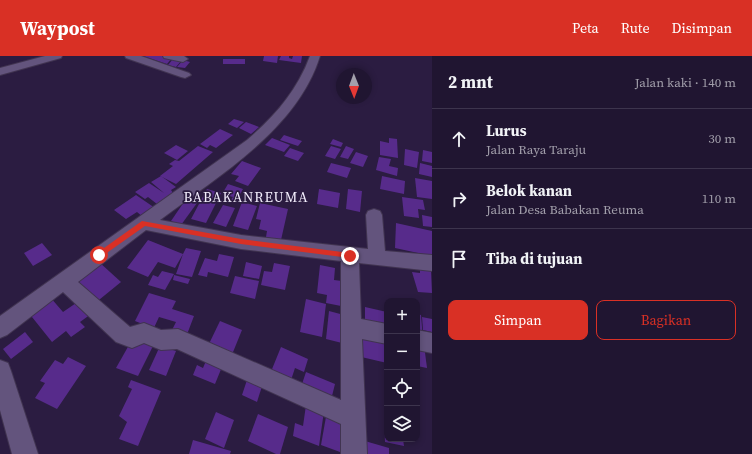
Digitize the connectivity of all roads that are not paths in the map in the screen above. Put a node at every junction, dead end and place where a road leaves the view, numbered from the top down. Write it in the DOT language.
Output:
graph roads {
  1 [pos="57,56"];
  2 [pos="168,56"];
  3 [pos="315,56"];
  4 [pos="136,57"];
  5 [pos="183,59"];
  6 [pos="0,72"];
  7 [pos="185,75"];
  8 [pos="374,215"];
  9 [pos="144,223"];
  10 [pos="350,256"];
  11 [pos="377,258"];
  12 [pos="432,263"];
  13 [pos="63,281"];
  14 [pos="351,327"];
  15 [pos="0,328"];
  16 [pos="384,333"];
  17 [pos="420,341"];
  18 [pos="432,343"];
  19 [pos="0,371"];
  20 [pos="353,417"];
  21 [pos="25,454"];
  22 [pos="354,454"];
  1 -- 6 [label="street"];
  2 -- 5 [label="street"];
  3 -- 9 [label="street"];
  4 -- 7 [label="street"];
  8 -- 11 [label="street"];
  9 -- 10 [label="street"];
  9 -- 13 [label="street"];
  10 -- 11 [label="street"];
  10 -- 14 [label="street"];
  11 -- 12 [label="street"];
  13 -- 15 [label="street"];
  13 -- 20 [label="street"];
  14 -- 16 [label="street"];
  14 -- 20 [label="street"];
  17 -- 18 [label="street"];
  19 -- 21 [label="street"];
  20 -- 22 [label="street"];
}
